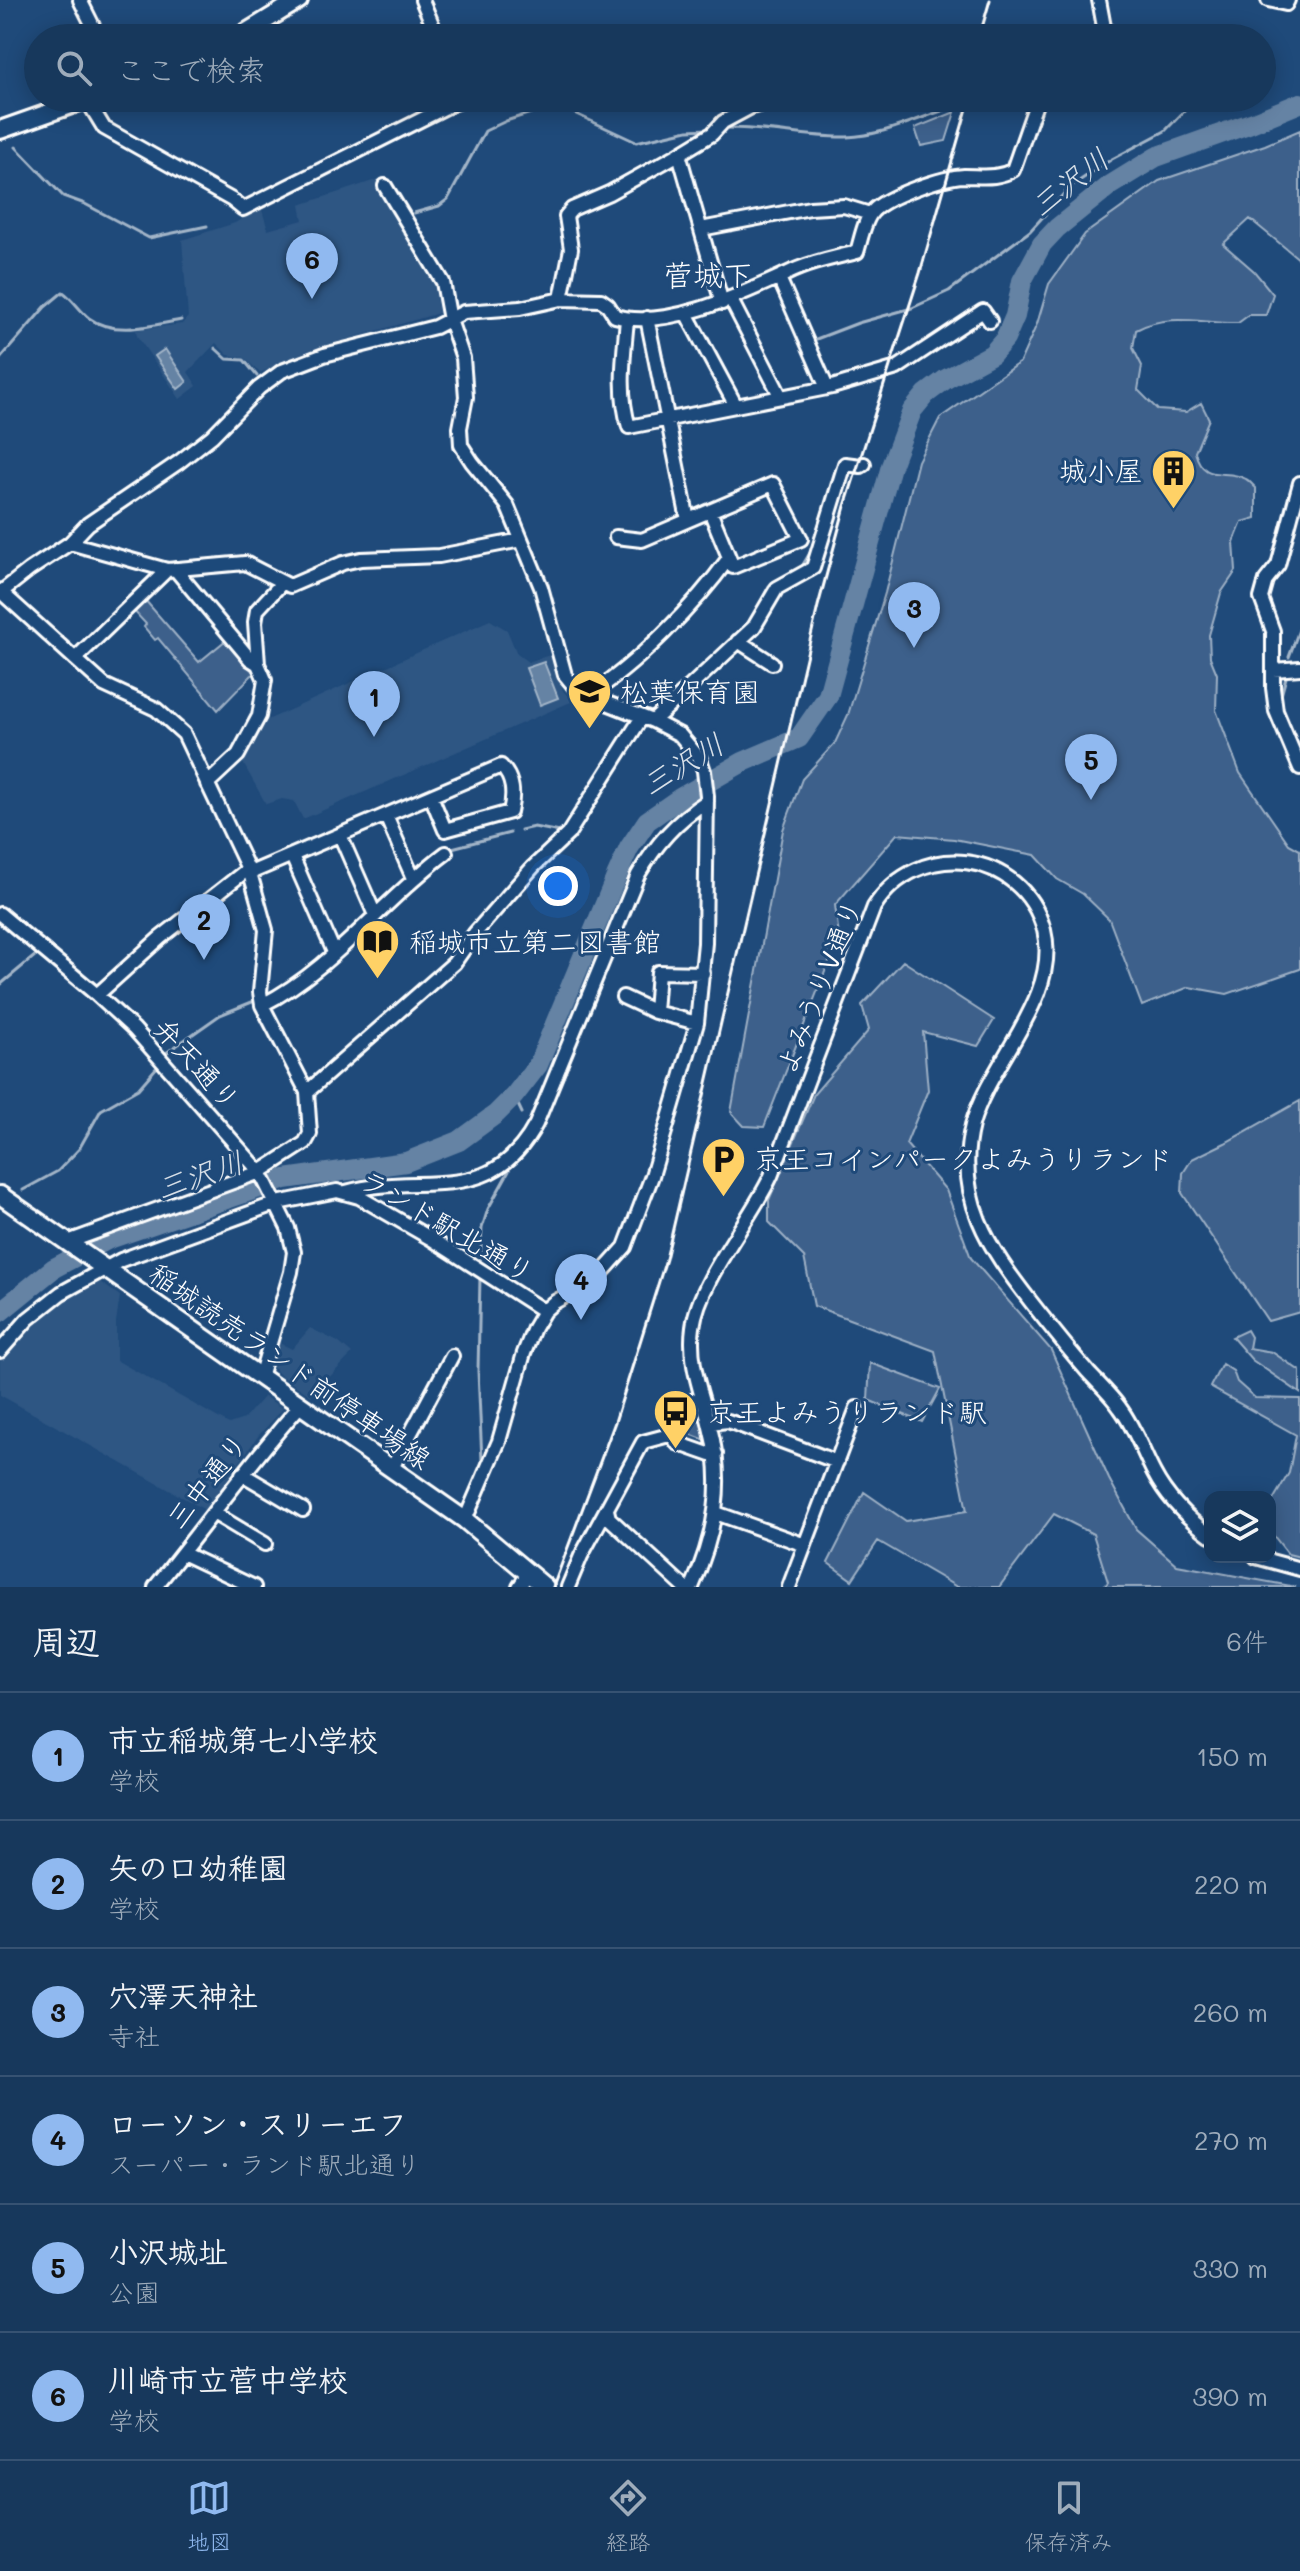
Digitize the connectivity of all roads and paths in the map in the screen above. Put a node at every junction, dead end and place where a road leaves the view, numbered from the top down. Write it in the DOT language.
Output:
graph roads {
  1 [pos="80,0"];
  2 [pos="299,0"];
  3 [pos="422,0"];
  4 [pos="1099,0"];
  5 [pos="1268,0"];
  6 [pos="1288,0"];
  7 [pos="92,24"];
  8 [pos="260,24"];
  9 [pos="432,24"];
  10 [pos="1103,24"];
  11 [pos="52,112"];
  12 [pos="96,112"];
  13 [pos="430,112"];
  14 [pos="743,112"];
  15 [pos="1033,112"];
  16 [pos="0,130"];
  17 [pos="679,154"];
  18 [pos="385,186"];
  19 [pos="870,214"];
  20 [pos="701,229"];
  21 [pos="779,278"];
  22 [pos="561,299"];
  23 [pos="727,301"];
  24 [pos="686,313"];
  25 [pos="647,318"];
  26 [pos="627,319"];
  27 [pos="450,320"];
  28 [pos="990,321"];
  29 [pos="827,388"];
  30 [pos="781,397"];
  31 [pos="736,406"];
  32 [pos="669,420"];
  33 [pos="864,464"];
  34 [pos="1300,483"];
  35 [pos="710,511"];
  36 [pos="688,520"];
  37 [pos="616,537"];
  38 [pos="521,540"];
  39 [pos="70,543"];
  40 [pos="729,558"];
  41 [pos="171,570"];
  42 [pos="282,583"];
  43 [pos="0,592"];
  44 [pos="738,641"];
  45 [pos="75,659"];
  46 [pos="772,663"];
  47 [pos="258,664"];
  48 [pos="1300,668"];
  49 [pos="1274,670"];
  50 [pos="587,696"];
  51 [pos="648,719"];
  52 [pos="1300,768"];
  53 [pos="207,784"];
  54 [pos="431,796"];
  55 [pos="707,798"];
  56 [pos="386,816"];
  57 [pos="340,835"];
  58 [pos="446,853"];
  59 [pos="292,856"];
  60 [pos="249,871"];
  61 [pos="413,878"];
  62 [pos="0,914"];
  63 [pos="375,915"];
  64 [pos="334,952"];
  65 [pos="703,973"];
  66 [pos="97,995"];
  67 [pos="623,997"];
  68 [pos="262,1005"];
  69 [pos="655,1012"];
  70 [pos="697,1023"];
  71 [pos="307,1092"];
  72 [pos="260,1172"];
  73 [pos="346,1192"];
  74 [pos="0,1195"];
  75 [pos="277,1203"];
  76 [pos="70,1244"];
  77 [pos="101,1265"];
  78 [pos="544,1311"];
  79 [pos="0,1351"];
  80 [pos="452,1356"];
  81 [pos="260,1377"];
  82 [pos="700,1397"];
  83 [pos="300,1406"];
  84 [pos="857,1408"];
  85 [pos="709,1423"];
  86 [pos="673,1434"];
  87 [pos="716,1454"];
  88 [pos="837,1462"];
  89 [pos="392,1468"];
  90 [pos="242,1474"];
  91 [pos="303,1510"];
  92 [pos="607,1510"];
  93 [pos="716,1513"];
  94 [pos="215,1514"];
  95 [pos="465,1520"];
  96 [pos="1204,1529"];
  97 [pos="265,1544"];
  98 [pos="805,1545"];
  99 [pos="182,1553"];
  100 [pos="1276,1562"];
  101 [pos="1300,1569"];
  102 [pos="529,1572"];
  103 [pos="157,1586"];
  104 [pos="254,1587"];
  105 [pos="519,1587"];
  106 [pos="545,1587"];
  107 [pos="568,1587"];
  108 [pos="684,1587"];
  109 [pos="692,1587"];
  110 [pos="789,1587"];
  1 -- 7 [label="street"];
  2 -- 8 [label="main road"];
  3 -- 9 [label="street"];
  4 -- 10 [label="street"];
  5 -- 6 [label="street"];
  11 -- 16 [label="main road"];
  12 -- 13 [label="street"];
  14 -- 17 [label="street"];
  15 -- 19 [label="street"];
  17 -- 20 [label="street"];
  17 -- 22 [label="street"];
  18 -- 27 [label="street"];
  19 -- 20 [label="street"];
  19 -- 21 [label="street"];
  20 -- 23 [label="street"];
  21 -- 23 [label="street"];
  21 -- 29 [label="street"];
  22 -- 26 [label="street"];
  22 -- 27 [label="street"];
  23 -- 24 [label="street"];
  23 -- 30 [label="street"];
  24 -- 25 [label="street"];
  24 -- 31 [label="street"];
  25 -- 26 [label="street"];
  25 -- 32 [label="street"];
  26 -- 32 [label="street"];
  27 -- 38 [label="street"];
  27 -- 39 [label="street"];
  28 -- 29 [label="street"];
  29 -- 30 [label="street"];
  30 -- 31 [label="street"];
  31 -- 32 [label="street"];
  32 -- 36 [label="street"];
  33 -- 44 [label="street"];
  34 -- 49 [label="street"];
  35 -- 36 [label="street"];
  35 -- 40 [label="street"];
  35 -- 40 [label="street"];
  36 -- 37 [label="street"];
  38 -- 42 [label="street"];
  38 -- 50 [label="street"];
  39 -- 41 [label="street"];
  39 -- 43 [label="street"];
  40 -- 50 [label="street"];
  41 -- 42 [label="street"];
  41 -- 45 [label="street"];
  41 -- 47 [label="street"];
  42 -- 47 [label="street"];
  43 -- 45 [label="street"];
  44 -- 46 [label="street"];
  44 -- 51 [label="street"];
  45 -- 53 [label="street"];
  47 -- 53 [label="street"];
  48 -- 49 [label="street"];
  49 -- 52 [label="street"];
  50 -- 51 [label="street"];
  51 -- 55 [label="street"];
  51 -- 71 [label="street"];
  53 -- 60 [label="street"];
  54 -- 54 [label="street"];
  54 -- 56 [label="street"];
  55 -- 65 [label="street"];
  55 -- 73 [label="street"];
  56 -- 57 [label="street"];
  56 -- 61 [label="street"];
  57 -- 59 [label="street"];
  57 -- 63 [label="street"];
  58 -- 61 [label="street"];
  59 -- 60 [label="street"];
  59 -- 64 [label="street"];
  60 -- 66 [label="street"];
  60 -- 68 [label="street"];
  61 -- 63 [label="street"];
  62 -- 66 [label="street, 弁天通り"];
  63 -- 64 [label="street"];
  64 -- 68 [label="street"];
  65 -- 69 [label="street"];
  65 -- 70 [label="street"];
  66 -- 72 [label="street, 弁天通り"];
  67 -- 69 [label="street"];
  68 -- 71 [label="street"];
  69 -- 70 [label="street"];
  70 -- 78 [label="street"];
  71 -- 72 [label="street"];
  72 -- 75 [label="street, 弁天通り"];
  72 -- 76 [label="street"];
  73 -- 75 [label="street, ランド駅北通り"];
  73 -- 78 [label="street, ランド駅北通り"];
  74 -- 76 [label="main road, 稲城読売ランド前停車場線"];
  75 -- 77 [label="street, ランド駅北通り"];
  75 -- 81 [label="street, 弁天通り"];
  76 -- 77 [label="main road, 稲城読売ランド前停車場線"];
  77 -- 79 [label="street, ランド駅北通り"];
  77 -- 81 [label="main road, 稲城読売ランド前停車場線"];
  78 -- 95 [label="street"];
  80 -- 89 [label="street"];
  81 -- 83 [label="main road, 稲城読売ランド前停車場線"];
  82 -- 85 [label="street, よみうりV通り"];
  82 -- 86 [label="street"];
  82 -- 96 [label="street, よみうりV通り"];
  83 -- 89 [label="main road, 稲城読売ランド前停車場線"];
  83 -- 90 [label="street, 三中通り"];
  84 -- 88 [label="street"];
  85 -- 87 [label="street, よみうりV通り"];
  85 -- 88 [label="street"];
  86 -- 87 [label="street"];
  86 -- 92 [label="street"];
  87 -- 93 [label="street, よみうりV通り"];
  88 -- 98 [label="street"];
  89 -- 95 [label="main road, 稲城読売ランド前停車場線"];
  90 -- 91 [label="street"];
  90 -- 94 [label="street, 三中通り"];
  92 -- 107 [label="street"];
  92 -- 108 [label="street"];
  93 -- 98 [label="street"];
  93 -- 109 [label="street, よみうりV通り"];
  94 -- 97 [label="street"];
  94 -- 99 [label="street, 三中通り"];
  95 -- 102 [label="main road, 稲城読売ランド前停車場線"];
  98 -- 110 [label="street"];
  99 -- 103 [label="street, 三中通り"];
  99 -- 104 [label="street"];
  100 -- 101 [label="street"];
  102 -- 105 [label="street"];
  102 -- 106 [label="main road, 稲城読売ランド前停車場線"];
}
